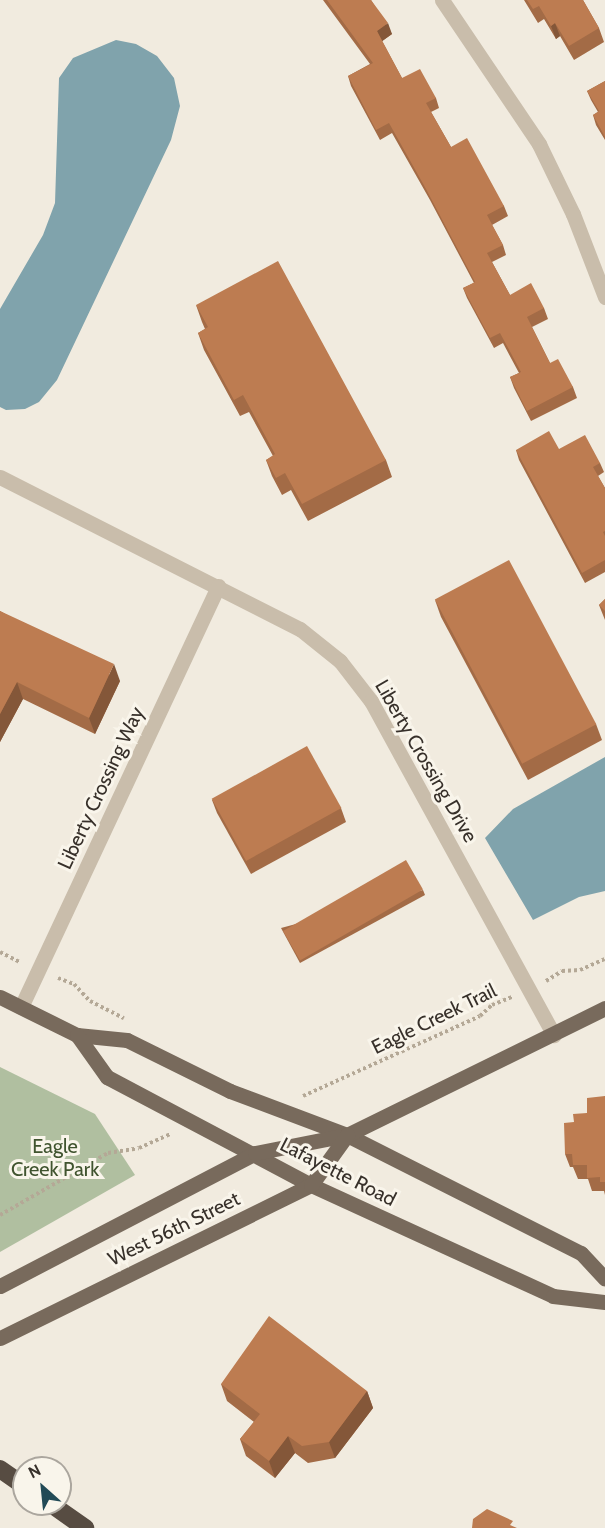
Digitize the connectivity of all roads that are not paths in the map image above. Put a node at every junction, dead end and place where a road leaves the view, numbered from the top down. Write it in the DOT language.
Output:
graph roads {
  1 [pos="442,0"];
  2 [pos="605,297"];
  3 [pos="0,477"];
  4 [pos="218,586"];
  5 [pos="0,997"];
  6 [pos="21,1008"];
  7 [pos="605,1008"];
  8 [pos="77,1035"];
  9 [pos="554,1035"];
  10 [pos="347,1135"];
  11 [pos="255,1153"];
  12 [pos="311,1185"];
  13 [pos="605,1279"];
  14 [pos="0,1286"];
  15 [pos="605,1302"];
  16 [pos="0,1338"];
  17 [pos="68,1516"];
  18 [pos="85,1528"];
  1 -- 2 [label="street"];
  3 -- 4 [label="street, Liberty Crossing Drive"];
  4 -- 6 [label="street, Liberty Crossing Way"];
  4 -- 9 [label="street, Liberty Crossing Drive"];
  5 -- 6 [label="main road, Lafayette Road"];
  6 -- 8 [label="main road, Lafayette Road"];
  7 -- 9 [label="main road, West 56th Street"];
  8 -- 10 [label="main road, Lafayette Road"];
  8 -- 11 [label="main road, Lafayette Road"];
  9 -- 10 [label="main road, West 56th Street"];
  10 -- 11 [label="main road, West 56th Street"];
  10 -- 12 [label="main road, West 56th Street"];
  10 -- 13 [label="main road, Lafayette Road"];
  11 -- 12 [label="main road, Lafayette Road"];
  11 -- 14 [label="main road, West 56th Street"];
  12 -- 15 [label="main road, Lafayette Road"];
  12 -- 16 [label="main road, West 56th Street"];
  17 -- 18 [label="highway"];
}
